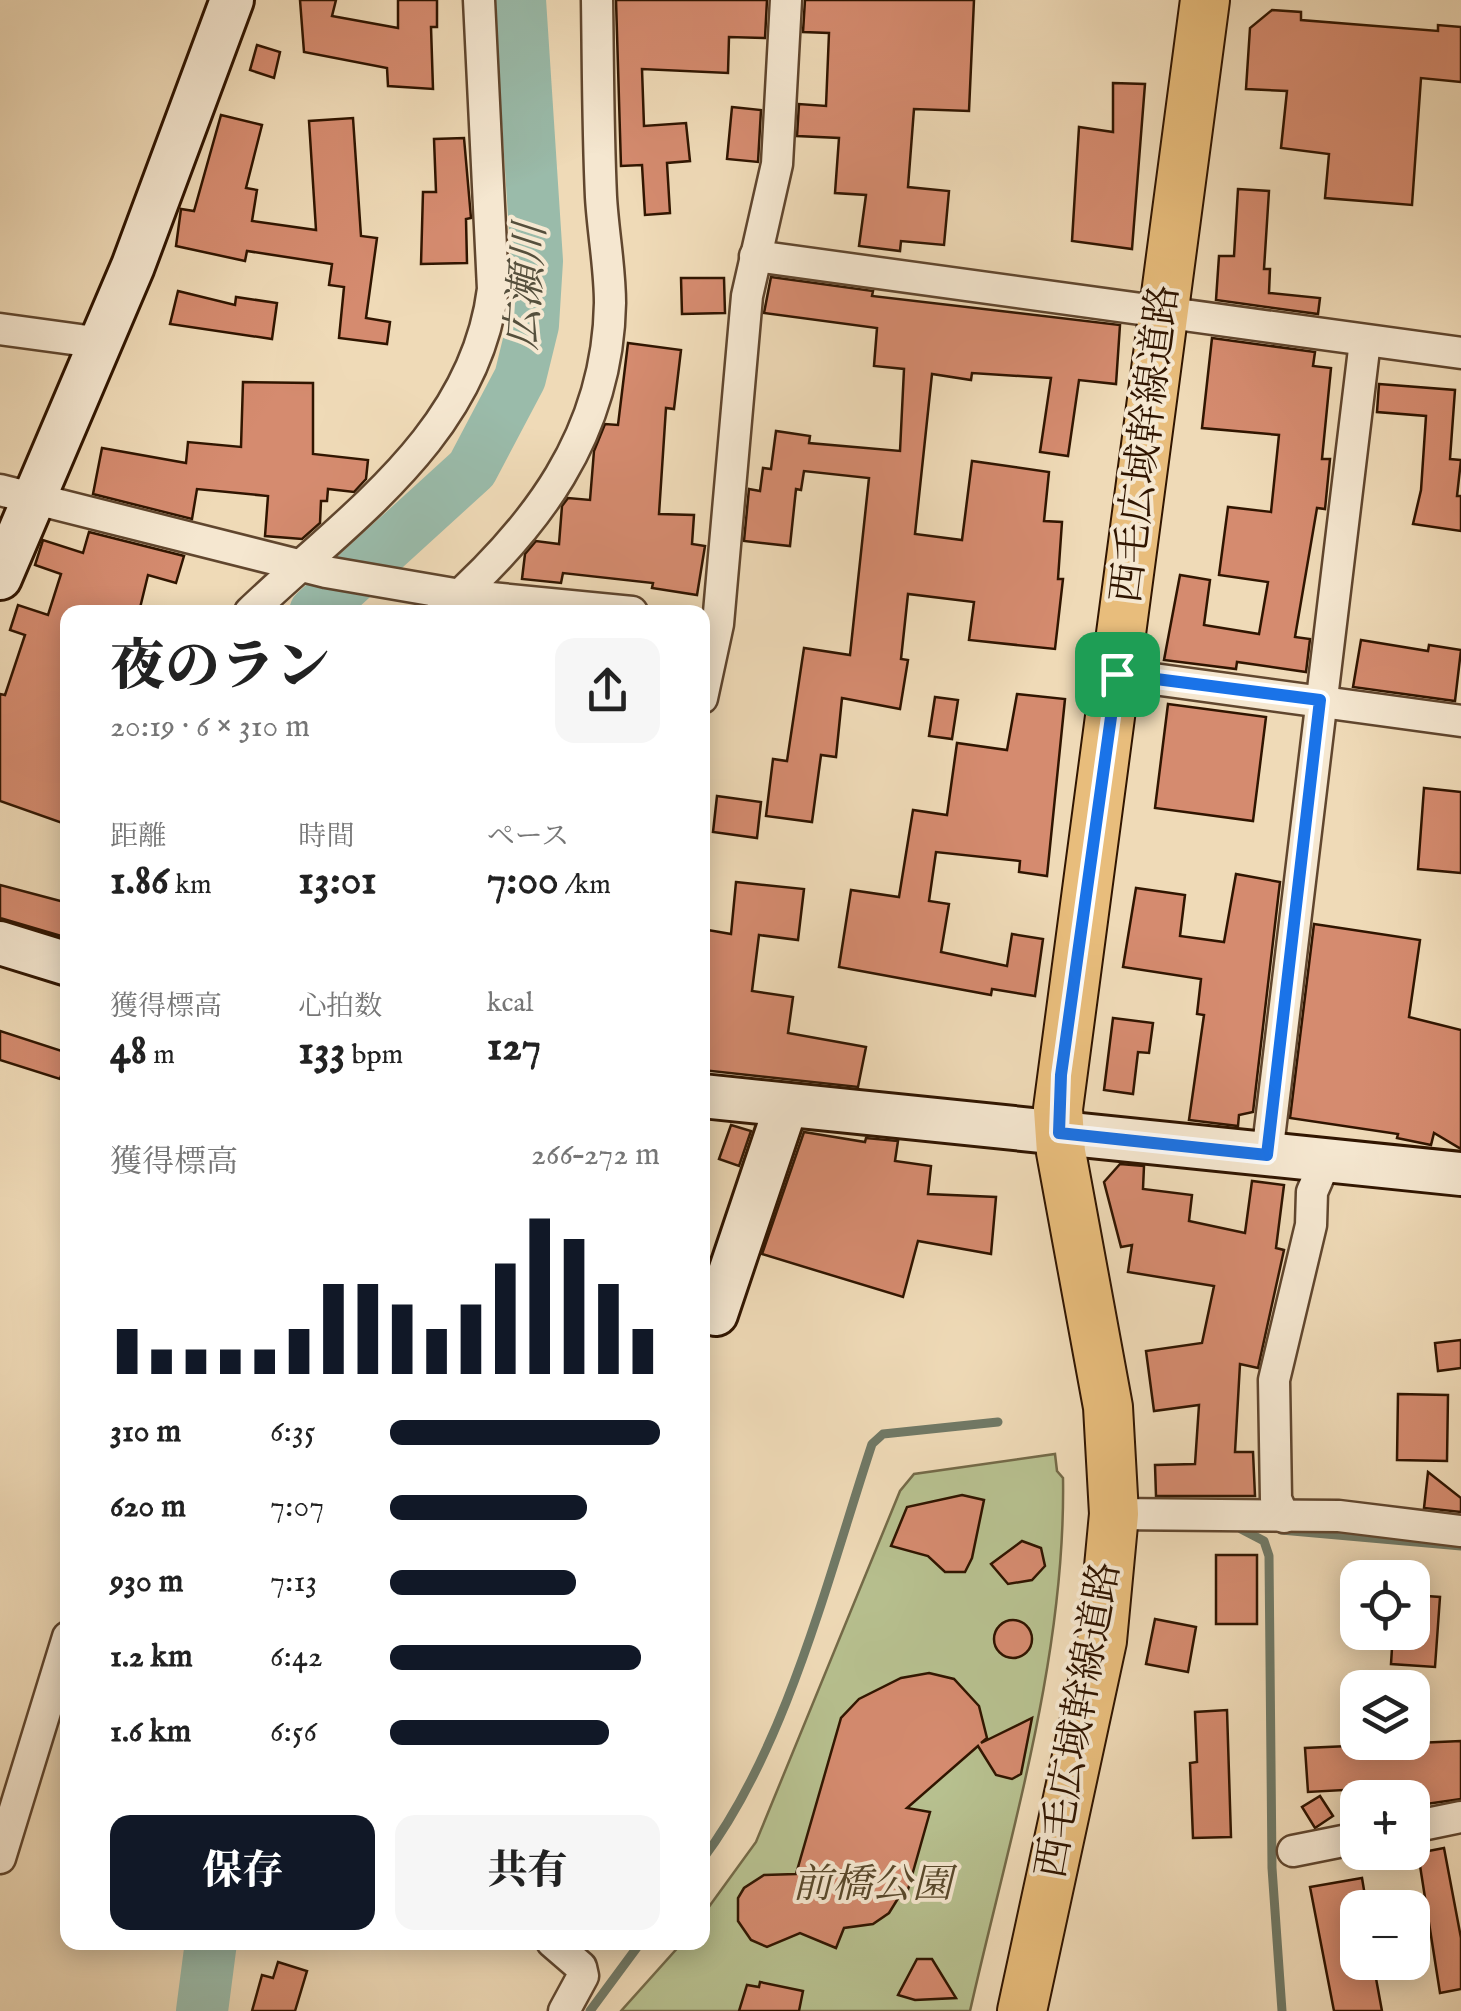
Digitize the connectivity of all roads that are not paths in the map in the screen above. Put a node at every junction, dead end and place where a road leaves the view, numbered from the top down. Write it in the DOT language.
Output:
graph roads {
  1 [pos="232,0"];
  2 [pos="479,0"];
  3 [pos="597,0"];
  4 [pos="786,0"];
  5 [pos="1205,0"];
  6 [pos="754,256"];
  7 [pos="1164,311"];
  8 [pos="0,329"];
  9 [pos="1365,341"];
  10 [pos="102,343"];
  11 [pos="1461,354"];
  12 [pos="16,494"];
  13 [pos="313,568"];
  14 [pos="0,578"];
  15 [pos="450,604"];
  16 [pos="260,605"];
  17 [pos="710,623"];
  18 [pos="1117,674"];
  19 [pos="1320,700"];
  20 [pos="1461,721"];
  21 [pos="0,943"];
  22 [pos="60,962"];
  23 [pos="710,1097"];
  24 [pos="786,1106"];
  25 [pos="1059,1133"];
  26 [pos="1267,1155"];
  27 [pos="1325,1162"];
  28 [pos="1461,1174"];
  29 [pos="716,1314"];
  30 [pos="1114,1514"];
  31 [pos="1284,1516"];
  32 [pos="1461,1531"];
  33 [pos="60,1663"];
  34 [pos="1461,1817"];
  35 [pos="1430,1823"];
  36 [pos="1340,1841"];
  37 [pos="1293,1850"];
  38 [pos="0,1858"];
  39 [pos="561,1950"];
  40 [pos="564,2011"];
  41 [pos="1022,2011"];
  1 -- 10 [label="street"];
  2 -- 13 [label="street"];
  3 -- 15 [label="street"];
  4 -- 6 [label="street"];
  5 -- 7 [label="main road, 西毛広域幹線道路"];
  6 -- 7 [label="street"];
  6 -- 17 [label="street"];
  7 -- 9 [label="street"];
  7 -- 18 [label="main road, 西毛広域幹線道路"];
  8 -- 10 [label="street"];
  9 -- 11 [label="street"];
  9 -- 19 [label="street"];
  10 -- 12 [label="street"];
  12 -- 13 [label="street"];
  12 -- 14 [label="street"];
  13 -- 15 [label="street"];
  13 -- 16 [label="street"];
  18 -- 19 [label="street"];
  18 -- 25 [label="main road, 西毛広域幹線道路"];
  19 -- 20 [label="street"];
  19 -- 26 [label="street"];
  21 -- 22 [label="street"];
  23 -- 24 [label="street"];
  24 -- 25 [label="street"];
  24 -- 29 [label="street"];
  25 -- 26 [label="street"];
  25 -- 30 [label="main road, 西毛広域幹線道路"];
  26 -- 27 [label="street"];
  27 -- 28 [label="street"];
  27 -- 31 [label="street"];
  30 -- 31 [label="street"];
  30 -- 41 [label="main road, 西毛広域幹線道路"];
  31 -- 32 [label="street"];
  33 -- 38 [label="street"];
  34 -- 35 [label="street"];
  36 -- 37 [label="street"];
  39 -- 40 [label="street"];
}
